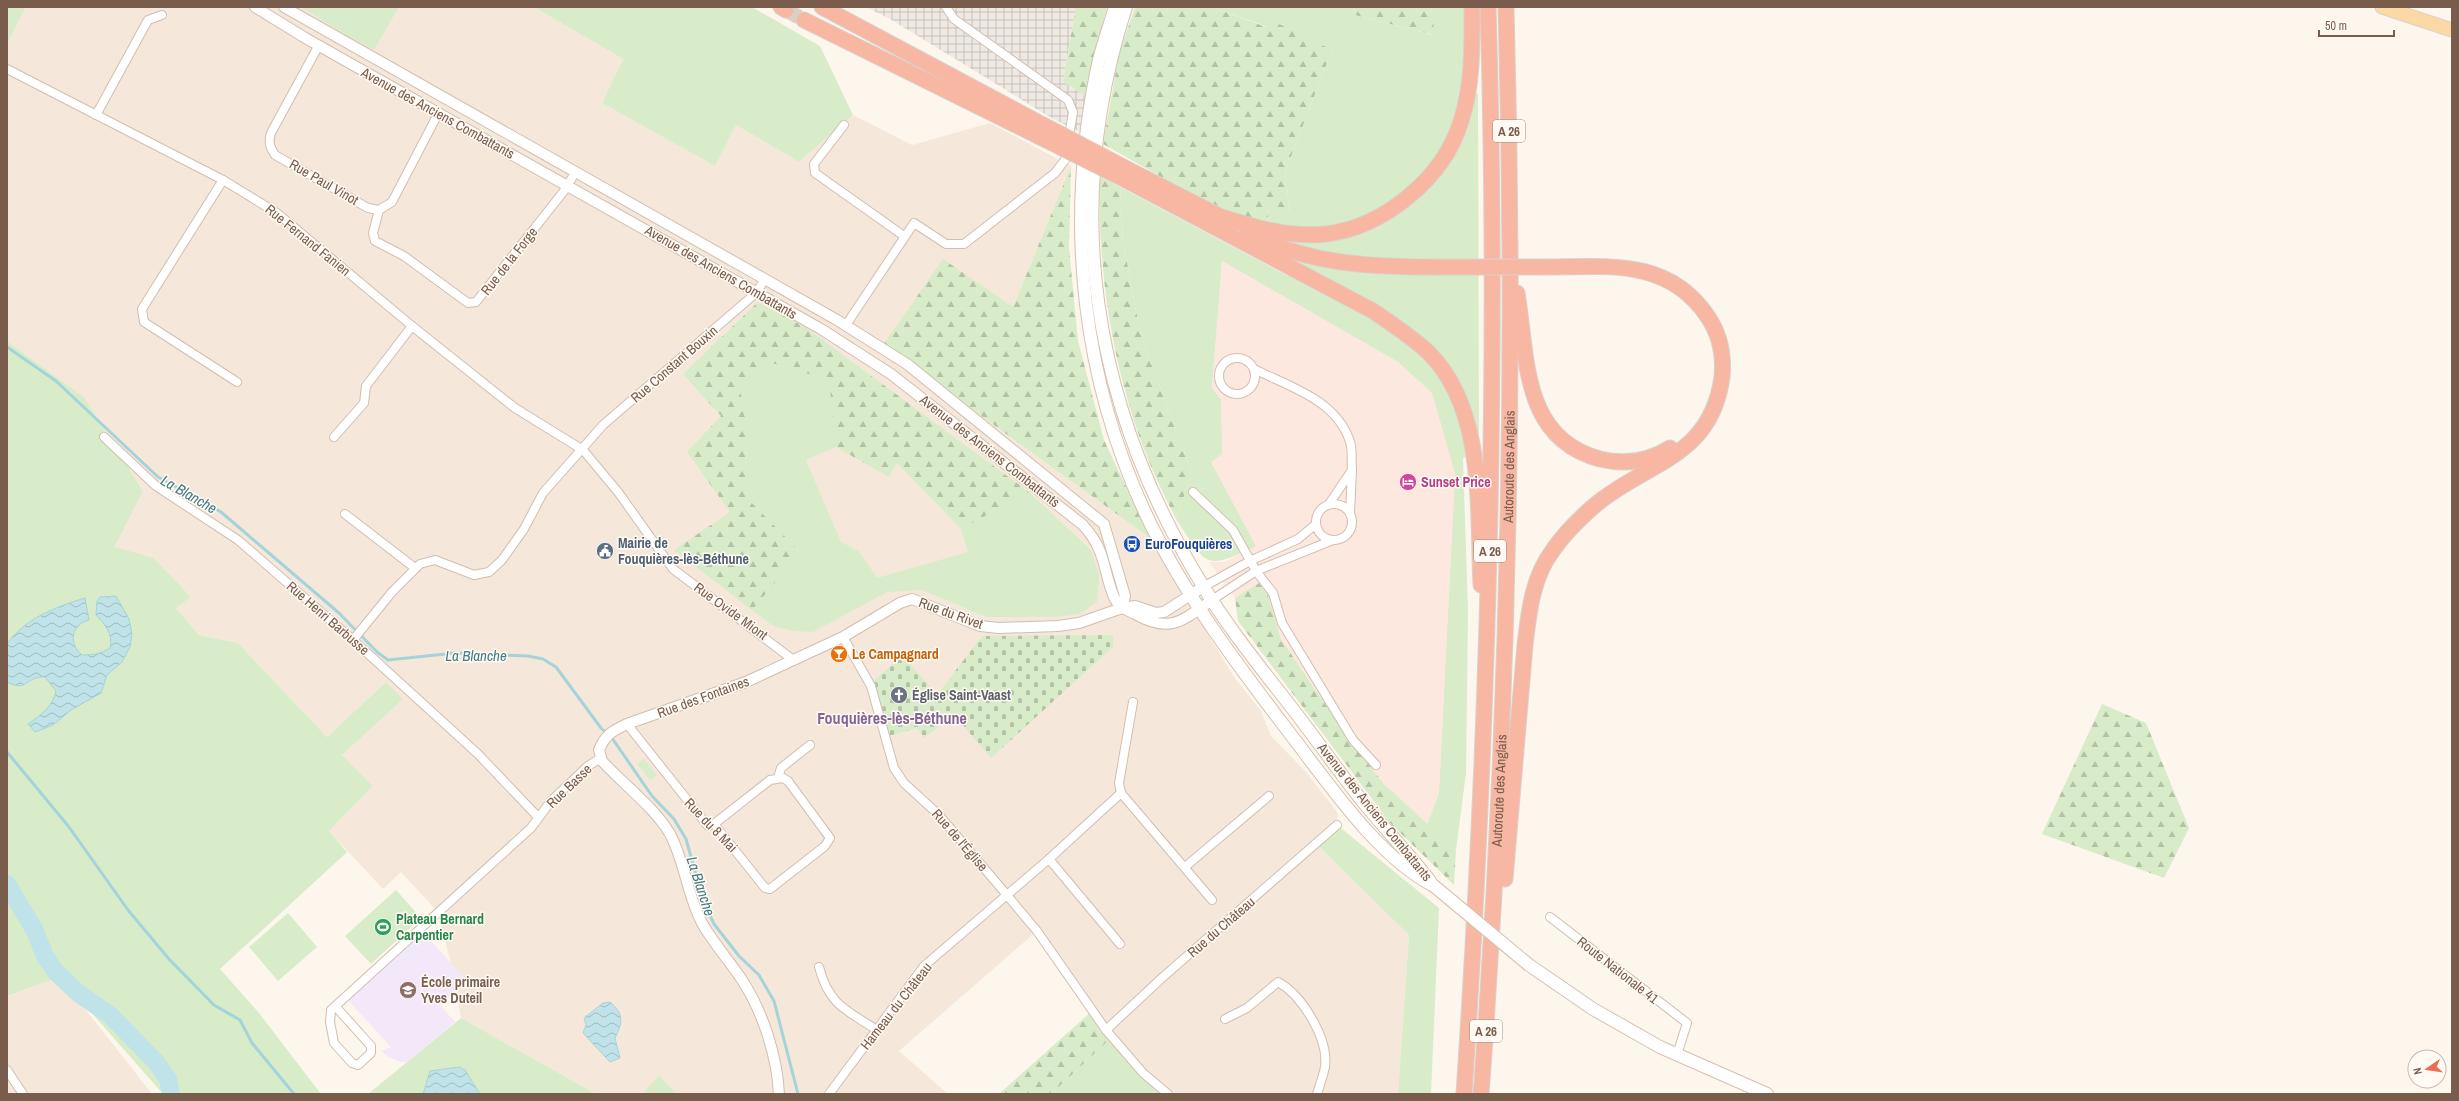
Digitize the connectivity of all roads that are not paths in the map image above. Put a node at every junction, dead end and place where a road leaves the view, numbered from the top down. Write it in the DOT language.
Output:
graph roads {
  1 [pos="255,7"];
  2 [pos="284,7"];
  3 [pos="822,7"];
  4 [pos="946,7"];
  5 [pos="1115,7"];
  6 [pos="1126,7"];
  7 [pos="1472,7"];
  8 [pos="1488,7"];
  9 [pos="1506,7"];
  10 [pos="2382,7"];
  11 [pos="162,15"];
  12 [pos="804,20"];
  13 [pos="2452,30"];
  14 [pos="319,45"];
  15 [pos="7,69"];
  16 [pos="439,112"];
  17 [pos="96,115"];
  18 [pos="844,124"];
  19 [pos="1041,130"];
  20 [pos="575,173"];
  21 [pos="223,180"];
  22 [pos="569,185"];
  23 [pos="378,210"];
  24 [pos="1219,222"];
  25 [pos="904,236"];
  26 [pos="1511,255"];
  27 [pos="1550,270"];
  28 [pos="764,279"];
  29 [pos="756,292"];
  30 [pos="846,325"];
  31 [pos="412,326"];
  32 [pos="1254,369"];
  33 [pos="237,382"];
  34 [pos="104,437"];
  35 [pos="334,437"];
  36 [pos="583,450"];
  37 [pos="1352,470"];
  38 [pos="1193,492"];
  39 [pos="1329,504"];
  40 [pos="1350,513"];
  41 [pos="345,514"];
  42 [pos="1316,524"];
  43 [pos="1333,540"];
  44 [pos="1250,561"];
  45 [pos="415,568"];
  46 [pos="1256,571"];
  47 [pos="1203,587"];
  48 [pos="1192,594"];
  49 [pos="1212,600"];
  50 [pos="1122,608"];
  51 [pos="1200,608"];
  52 [pos="357,635"];
  53 [pos="843,637"];
  54 [pos="792,659"];
  55 [pos="1486,701"];
  56 [pos="1133,702"];
  57 [pos="627,724"];
  58 [pos="810,745"];
  59 [pos="601,758"];
  60 [pos="1376,765"];
  61 [pos="778,778"];
  62 [pos="1121,793"];
  63 [pos="1269,796"];
  64 [pos="538,817"];
  65 [pos="714,824"];
  66 [pos="1337,825"];
  67 [pos="1049,859"];
  68 [pos="1185,867"];
  69 [pos="1434,886"];
  70 [pos="1006,894"];
  71 [pos="1212,900"];
  72 [pos="1550,917"];
  73 [pos="1120,944"];
  74 [pos="819,967"];
  75 [pos="1490,968"];
  76 [pos="335,1006"];
  77 [pos="1225,1019"];
  78 [pos="877,1030"];
  79 [pos="1106,1030"];
  80 [pos="1677,1055"];
  81 [pos="7,1070"];
  82 [pos="23,1094"];
  83 [pos="779,1094"];
  84 [pos="829,1094"];
  85 [pos="1168,1094"];
  86 [pos="1317,1094"];
  87 [pos="1464,1094"];
  88 [pos="1481,1094"];
  89 [pos="1767,1094"];
  1 -- 14 [label="street, Avenue des Anciens Combattants"];
  2 -- 20 [label="street, Avenue des Anciens Combattants"];
  3 -- 19 [label="highway"];
  4 -- 25 [label="street"];
  5 -- 48 [label="main road, Avenue des Anciens Combattants"];
  6 -- 47 [label="main road, Avenue des Anciens Combattants"];
  7 -- 24 [label="highway"];
  8 -- 55 [label="highway, Autoroute des Anglais / A 26"];
  9 -- 26 [label="highway, Autoroute des Anglais / A 26"];
  10 -- 13 [label="main road"];
  11 -- 17 [label="street"];
  12 -- 19 [label="highway"];
  14 -- 16 [label="street, Avenue des Anciens Combattants"];
  14 -- 23 [label="street, Rue Paul Vinot"];
  15 -- 17 [label="street, Rue Fernand Fanien"];
  16 -- 22 [label="street, Avenue des Anciens Combattants"];
  16 -- 23 [label="street"];
  17 -- 21 [label="street, Rue Fernand Fanien"];
  18 -- 25 [label="street"];
  19 -- 24 [label="highway, bridge"];
  20 -- 22 [label="street, Rue de la Forge"];
  20 -- 28 [label="street, Avenue des Anciens Combattants"];
  21 -- 31 [label="street, Rue Fernand Fanien"];
  21 -- 33 [label="street"];
  22 -- 23 [label="street, Rue de la Forge"];
  22 -- 29 [label="street, Avenue des Anciens Combattants"];
  24 -- 27 [label="highway"];
  24 -- 55 [label="highway"];
  25 -- 30 [label="street"];
  26 -- 27 [label="highway"];
  26 -- 75 [label="highway, Autoroute des Anglais / A 26"];
  27 -- 75 [label="highway"];
  28 -- 29 [label="street, Rue Constant Bouxin"];
  28 -- 30 [label="street, Avenue des Anciens Combattants"];
  29 -- 36 [label="street, Rue Constant Bouxin"];
  29 -- 50 [label="street, Avenue des Anciens Combattants"];
  30 -- 50 [label="street, Avenue des Anciens Combattants"];
  31 -- 35 [label="street"];
  31 -- 36 [label="street, Rue Fernand Fanien"];
  32 -- 32 [label="street"];
  32 -- 37 [label="street"];
  34 -- 52 [label="street, Rue Henri Barbusse"];
  36 -- 45 [label="street, Rue Constant Bouxin"];
  36 -- 54 [label="street, Rue Ovide Miont"];
  37 -- 39 [label="street"];
  37 -- 40 [label="street"];
  38 -- 44 [label="street"];
  39 -- 40 [label="street"];
  39 -- 42 [label="street"];
  40 -- 43 [label="street"];
  41 -- 45 [label="street"];
  42 -- 43 [label="street"];
  42 -- 44 [label="street"];
  43 -- 46 [label="street"];
  44 -- 46 [label="street"];
  44 -- 47 [label="street"];
  45 -- 52 [label="street"];
  46 -- 49 [label="street"];
  46 -- 60 [label="street"];
  47 -- 48 [label="street"];
  47 -- 49 [label="main road, Avenue des Anciens Combattants"];
  48 -- 50 [label="street"];
  48 -- 51 [label="main road, Avenue des Anciens Combattants"];
  49 -- 51 [label="street"];
  49 -- 69 [label="main road, Avenue des Anciens Combattants"];
  50 -- 51 [label="street"];
  50 -- 53 [label="street, Rue du Rivet"];
  51 -- 69 [label="main road, Avenue des Anciens Combattants"];
  52 -- 64 [label="street, Rue Henri Barbusse"];
  53 -- 54 [label="street, Rue du Rivet"];
  53 -- 70 [label="street, Rue de l'Église"];
  54 -- 57 [label="street, Rue des Fontaines"];
  55 -- 87 [label="highway, Autoroute des Anglais / A 26"];
  56 -- 62 [label="street"];
  57 -- 59 [label="street, Rue des Fontaines"];
  57 -- 65 [label="street, Rue du 8 Mai"];
  58 -- 61 [label="street"];
  59 -- 64 [label="street, Rue Basse"];
  59 -- 83 [label="street"];
  61 -- 65 [label="street"];
  61 -- 65 [label="street, Rue du 8 Mai"];
  62 -- 67 [label="street, Hameau du Château"];
  62 -- 68 [label="street"];
  63 -- 68 [label="street"];
  64 -- 76 [label="street, Rue Basse"];
  66 -- 79 [label="street, Rue du Château"];
  67 -- 70 [label="street, Hameau du Château"];
  67 -- 73 [label="street"];
  68 -- 71 [label="street"];
  69 -- 80 [label="main road, bridge"];
  70 -- 78 [label="street, Hameau du Château"];
  70 -- 79 [label="street, Rue de l'Église"];
  72 -- 80 [label="street, Route Nationale 41"];
  74 -- 78 [label="street"];
  75 -- 88 [label="highway, Autoroute des Anglais / A 26"];
  76 -- 76 [label="street"];
  77 -- 86 [label="street"];
  78 -- 84 [label="street, Hameau du Château"];
  79 -- 85 [label="street, Rue de l'Église"];
  80 -- 89 [label="main road"];
  81 -- 82 [label="street"];
}
